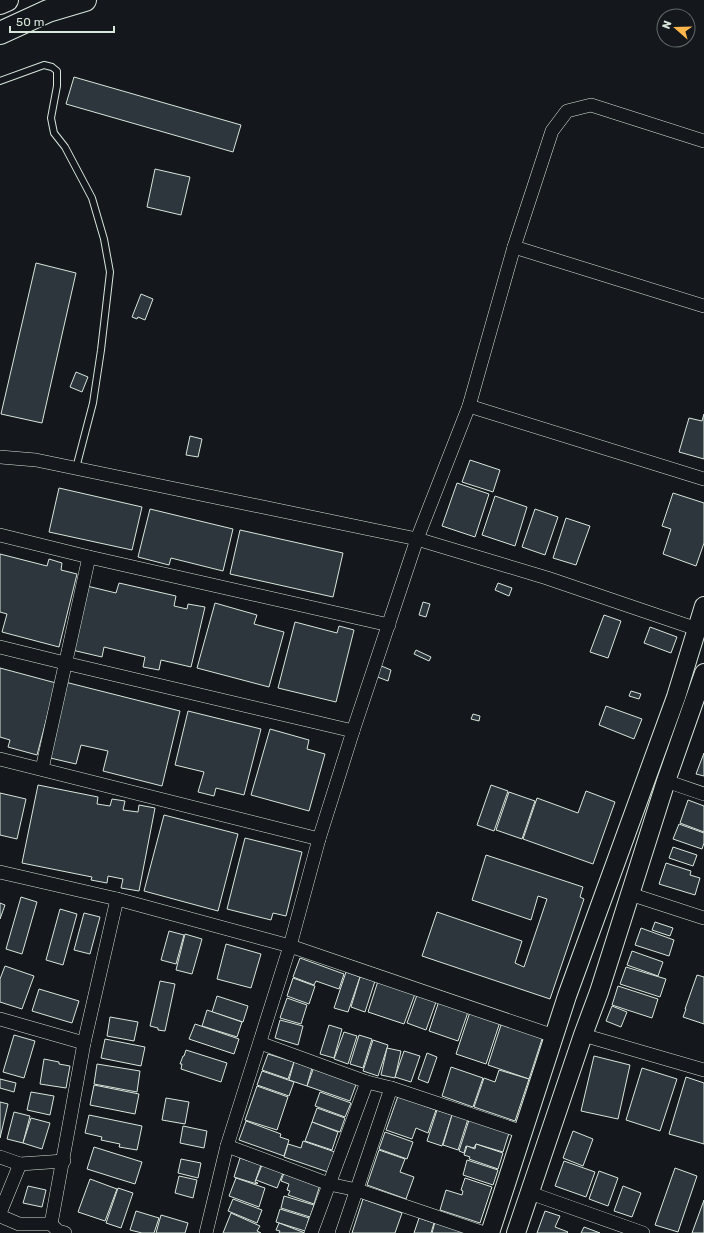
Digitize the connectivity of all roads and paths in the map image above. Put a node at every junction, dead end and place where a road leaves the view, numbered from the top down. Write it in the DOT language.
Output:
graph roads {
  1 [pos="7,0"];
  2 [pos="85,0"];
  3 [pos="0,3"];
  4 [pos="0,33"];
  5 [pos="0,81"];
  6 [pos="704,142"];
  7 [pos="514,247"];
  8 [pos="704,306"];
  9 [pos="469,406"];
  10 [pos="0,457"];
  11 [pos="76,468"];
  12 [pos="704,479"];
  13 [pos="0,535"];
  14 [pos="418,539"];
  15 [pos="88,557"];
  16 [pos="704,606"];
  17 [pos="389,625"];
  18 [pos="697,629"];
  19 [pos="0,647"];
  20 [pos="65,664"];
  21 [pos="704,673"];
  22 [pos="353,731"];
  23 [pos="0,759"];
  24 [pos="42,769"];
  25 [pos="666,782"];
  26 [pos="704,794"];
  27 [pos="319,839"];
  28 [pos="0,872"];
  29 [pos="630,894"];
  30 [pos="117,899"];
  31 [pos="704,918"];
  32 [pos="290,946"];
  33 [pos="0,1019"];
  34 [pos="583,1034"];
  35 [pos="554,1036"];
  36 [pos="84,1043"];
  37 [pos="260,1043"];
  38 [pos="704,1070"];
  39 [pos="367,1082"];
  40 [pos="391,1088"];
  41 [pos="523,1132"];
  42 [pos="227,1146"];
  43 [pos="0,1157"];
  44 [pos="64,1161"];
  45 [pos="20,1164"];
  46 [pos="329,1184"];
  47 [pos="356,1190"];
  48 [pos="530,1193"];
  49 [pos="0,1215"];
  50 [pos="51,1224"];
  51 [pos="65,1233"];
  52 [pos="206,1233"];
  53 [pos="312,1233"];
  54 [pos="342,1233"];
  55 [pos="484,1233"];
  56 [pos="490,1233"];
  57 [pos="516,1233"];
  58 [pos="643,1233"];
  1 -- 3 [label="highway"];
  2 -- 4 [label="highway"];
  5 -- 11 [label="lane"];
  6 -- 7 [label="street"];
  7 -- 8 [label="street"];
  7 -- 9 [label="street"];
  9 -- 12 [label="street"];
  9 -- 14 [label="street"];
  10 -- 11 [label="street"];
  11 -- 14 [label="street"];
  13 -- 15 [label="street"];
  14 -- 17 [label="street"];
  14 -- 18 [label="street"];
  15 -- 17 [label="street"];
  15 -- 20 [label="street"];
  16 -- 18 [label="main road"];
  17 -- 22 [label="street"];
  18 -- 35 [label="main road"];
  19 -- 20 [label="street"];
  20 -- 22 [label="street"];
  20 -- 24 [label="street"];
  21 -- 25 [label="main road"];
  22 -- 27 [label="street"];
  23 -- 24 [label="street"];
  24 -- 27 [label="street"];
  25 -- 26 [label="street"];
  25 -- 29 [label="main road"];
  27 -- 32 [label="street"];
  28 -- 30 [label="street"];
  29 -- 31 [label="street"];
  29 -- 34 [label="main road"];
  30 -- 32 [label="street"];
  30 -- 36 [label="street"];
  32 -- 35 [label="street"];
  32 -- 37 [label="street"];
  33 -- 36 [label="street"];
  34 -- 38 [label="street"];
  34 -- 48 [label="main road"];
  35 -- 41 [label="main road"];
  36 -- 44 [label="street"];
  37 -- 39 [label="street"];
  37 -- 42 [label="street"];
  39 -- 40 [label="street"];
  39 -- 46 [label="street"];
  40 -- 41 [label="street"];
  40 -- 47 [label="street"];
  41 -- 56 [label="main road"];
  42 -- 46 [label="street"];
  42 -- 52 [label="street"];
  43 -- 45 [label="street"];
  44 -- 45 [label="street"];
  44 -- 50 [label="street"];
  45 -- 49 [label="street"];
  46 -- 47 [label="street"];
  46 -- 53 [label="street"];
  47 -- 54 [label="street"];
  47 -- 55 [label="street"];
  48 -- 57 [label="main road"];
  48 -- 58 [label="street"];
  49 -- 50 [label="street"];
  50 -- 51 [label="street"];
}
